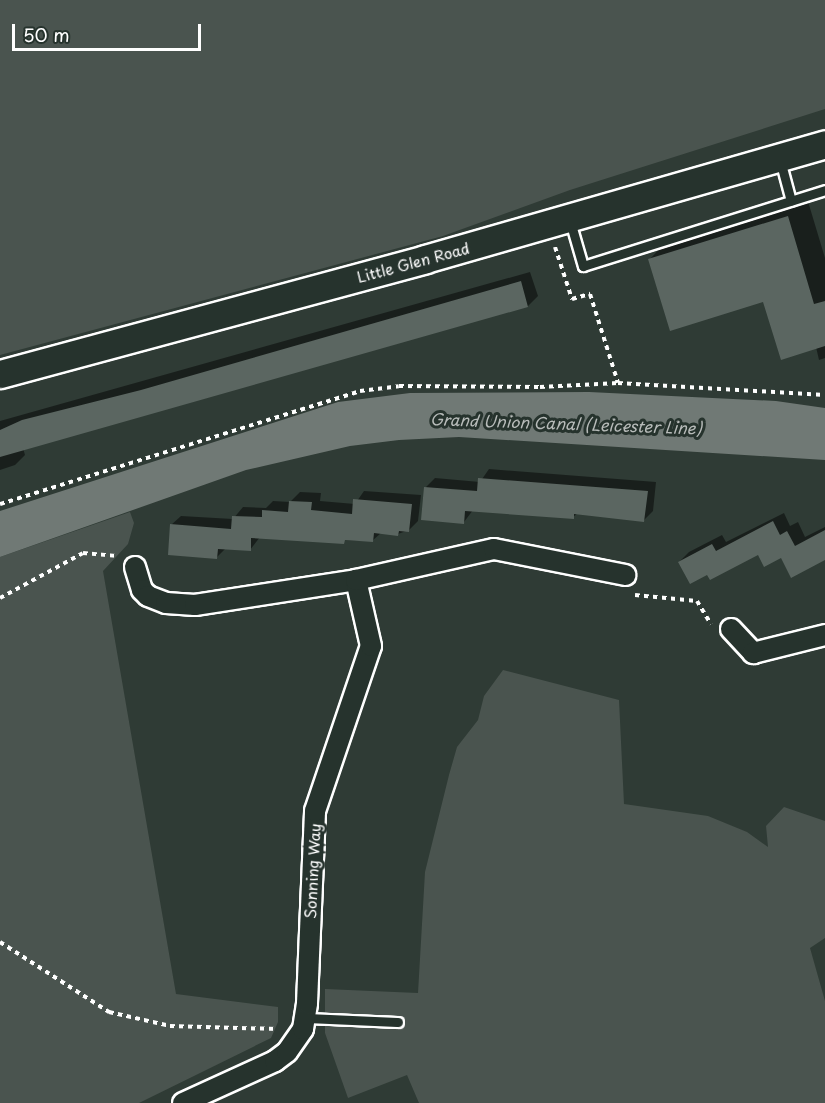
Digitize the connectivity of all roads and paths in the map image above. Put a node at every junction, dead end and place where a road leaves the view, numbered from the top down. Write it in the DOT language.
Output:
graph roads {
  1 [pos="825,144"];
  2 [pos="779,158"];
  3 [pos="825,190"];
  4 [pos="791,201"];
  5 [pos="559,221"];
  6 [pos="0,374"];
  7 [pos="618,383"];
  8 [pos="825,395"];
  9 [pos="0,504"];
  10 [pos="135,567"];
  11 [pos="625,575"];
  12 [pos="356,580"];
  13 [pos="0,598"];
  14 [pos="730,629"];
  15 [pos="825,635"];
  16 [pos="0,942"];
  17 [pos="398,1022"];
  18 [pos="304,1023"];
  19 [pos="183,1103"];
  1 -- 2 [label="main road, Little Glen Road"];
  2 -- 4 [label="lane"];
  2 -- 5 [label="main road, Little Glen Road"];
  3 -- 4 [label="lane"];
  4 -- 5 [label="lane"];
  5 -- 6 [label="main road, Little Glen Road"];
  5 -- 7 [label="path"];
  7 -- 8 [label="path"];
  7 -- 9 [label="path"];
  10 -- 12 [label="street"];
  10 -- 13 [label="path"];
  11 -- 12 [label="street"];
  11 -- 14 [label="path"];
  12 -- 18 [label="street, Sonning Way"];
  14 -- 15 [label="street"];
  16 -- 18 [label="path"];
  17 -- 18 [label="lane"];
  18 -- 19 [label="street"];
}
